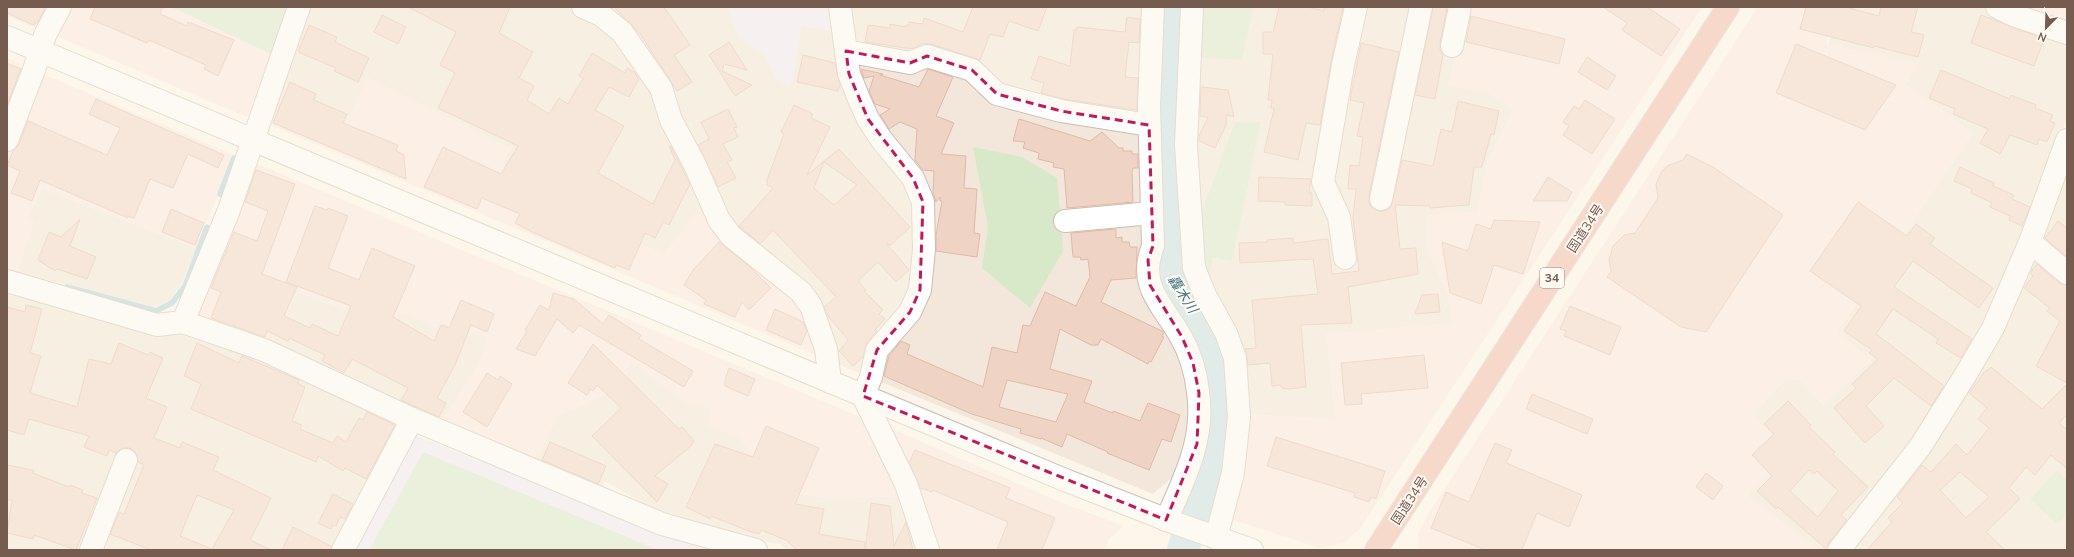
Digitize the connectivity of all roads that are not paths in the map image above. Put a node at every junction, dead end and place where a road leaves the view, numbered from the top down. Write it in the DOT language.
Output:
graph roads {
  1 [pos="60,7"];
  2 [pos="299,7"];
  3 [pos="582,7"];
  4 [pos="840,7"];
  5 [pos="1153,7"];
  6 [pos="1192,7"];
  7 [pos="1356,7"];
  8 [pos="1421,7"];
  9 [pos="1460,7"];
  10 [pos="1728,7"];
  11 [pos="1997,7"];
  12 [pos="2067,33"];
  13 [pos="7,37"];
  14 [pos="1452,46"];
  15 [pos="39,50"];
  16 [pos="846,51"];
  17 [pos="1149,125"];
  18 [pos="7,140"];
  19 [pos="254,140"];
  20 [pos="2067,140"];
  21 [pos="1381,199"];
  22 [pos="1152,213"];
  23 [pos="1065,221"];
  24 [pos="2030,242"];
  25 [pos="1345,258"];
  26 [pos="2067,273"];
  27 [pos="7,281"];
  28 [pos="183,322"];
  29 [pos="830,382"];
  30 [pos="863,396"];
  31 [pos="412,419"];
  32 [pos="126,460"];
  33 [pos="1170,521"];
  34 [pos="1213,537"];
  35 [pos="91,550"];
  36 [pos="344,550"];
  37 [pos="756,550"];
  38 [pos="928,550"];
  39 [pos="1252,550"];
  40 [pos="1376,550"];
  41 [pos="1839,550"];
  1 -- 15 [label="street"];
  2 -- 19 [label="street"];
  3 -- 29 [label="street"];
  4 -- 16 [label="street"];
  5 -- 17 [label="street"];
  6 -- 34 [label="street"];
  7 -- 25 [label="street"];
  8 -- 21 [label="street"];
  9 -- 14 [label="street"];
  10 -- 40 [label="highway, 国道34号 / 34"];
  11 -- 12 [label="street"];
  13 -- 15 [label="street"];
  15 -- 18 [label="street"];
  15 -- 19 [label="street"];
  16 -- 17 [label="street"];
  16 -- 30 [label="street"];
  17 -- 22 [label="street"];
  19 -- 28 [label="street"];
  19 -- 29 [label="street"];
  20 -- 24 [label="street"];
  22 -- 23 [label="street"];
  22 -- 33 [label="street"];
  24 -- 26 [label="street"];
  24 -- 41 [label="street"];
  27 -- 28 [label="street"];
  28 -- 31 [label="street"];
  29 -- 30 [label="street"];
  30 -- 33 [label="street"];
  30 -- 38 [label="street"];
  31 -- 36 [label="street"];
  31 -- 37 [label="street"];
  32 -- 35 [label="street"];
  33 -- 34 [label="street"];
  34 -- 39 [label="street"];
}
